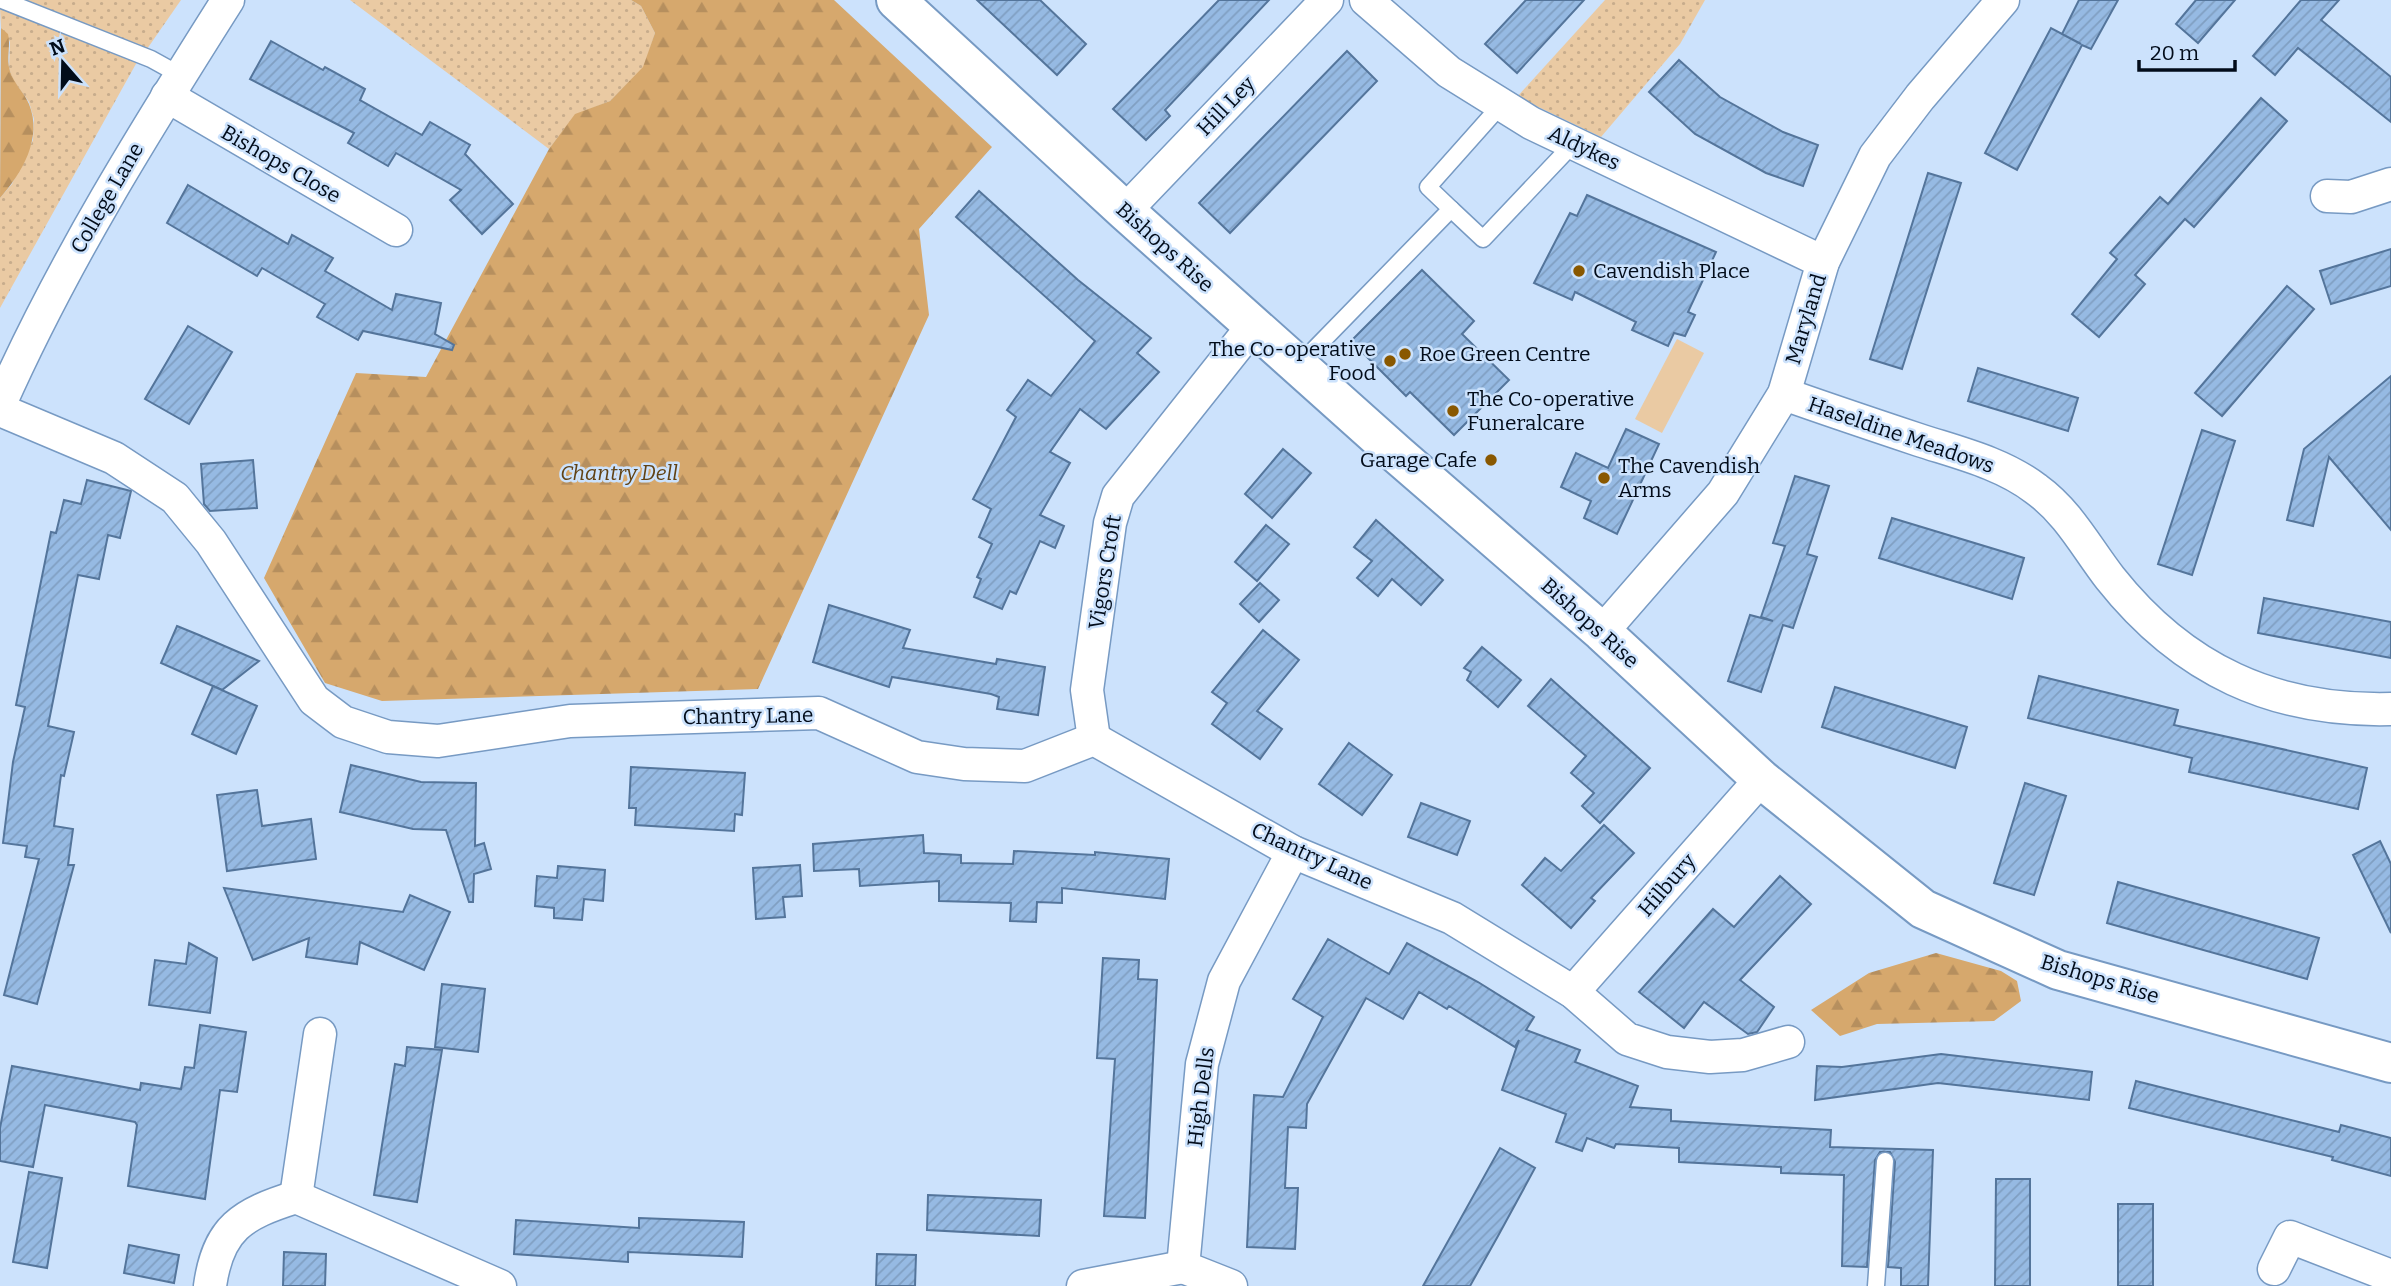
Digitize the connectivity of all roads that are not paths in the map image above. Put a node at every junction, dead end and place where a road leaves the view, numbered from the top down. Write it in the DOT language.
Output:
graph roads {
  1 [pos="2,0"];
  2 [pos="228,0"];
  3 [pos="896,0"];
  4 [pos="1327,0"];
  5 [pos="1366,0"];
  6 [pos="2003,0"];
  7 [pos="174,85"];
  8 [pos="1502,105"];
  9 [pos="1574,143"];
  10 [pos="2391,184"];
  11 [pos="2327,196"];
  12 [pos="1451,209"];
  13 [pos="1125,211"];
  14 [pos="396,230"];
  15 [pos="1823,262"];
  16 [pos="1253,326"];
  17 [pos="1298,366"];
  18 [pos="1784,394"];
  19 [pos="0,404"];
  20 [pos="0,410"];
  21 [pos="1602,632"];
  22 [pos="2391,709"];
  23 [pos="1094,739"];
  24 [pos="1761,779"];
  25 [pos="1293,852"];
  26 [pos="1573,992"];
  27 [pos="320,1034"];
  28 [pos="1788,1042"];
  29 [pos="2391,1063"];
  30 [pos="1885,1161"];
  31 [pos="296,1197"];
  32 [pos="1183,1267"];
  33 [pos="2273,1269"];
  34 [pos="2391,1276"];
  35 [pos="210,1286"];
  36 [pos="500,1286"];
  37 [pos="1083,1286"];
  38 [pos="1231,1286"];
  39 [pos="1876,1286"];
  1 -- 7 [label="lane"];
  2 -- 7 [label="street, College Lane"];
  3 -- 13 [label="street, Bishops Rise"];
  4 -- 13 [label="street, Hill Ley"];
  5 -- 8 [label="street, Aldykes"];
  6 -- 15 [label="street, Maryland"];
  7 -- 14 [label="street, Bishops Close"];
  7 -- 19 [label="street, College Lane"];
  8 -- 9 [label="street, Aldykes"];
  8 -- 12 [label="lane"];
  9 -- 12 [label="lane"];
  9 -- 15 [label="street, Aldykes"];
  10 -- 11 [label="street"];
  12 -- 17 [label="lane"];
  13 -- 16 [label="street, Bishops Rise"];
  15 -- 18 [label="street, Maryland"];
  16 -- 17 [label="street, Bishops Rise"];
  16 -- 23 [label="street, Vigors Croft"];
  17 -- 21 [label="street, Bishops Rise"];
  18 -- 21 [label="street, Maryland"];
  18 -- 22 [label="street, Haseldine Meadows"];
  20 -- 23 [label="street, Chantry Lane"];
  21 -- 24 [label="street, Bishops Rise"];
  23 -- 25 [label="street, Chantry Lane"];
  24 -- 26 [label="street, Hilbury"];
  24 -- 29 [label="street, Bishops Rise"];
  25 -- 26 [label="street, Chantry Lane"];
  25 -- 32 [label="street, High Dells"];
  26 -- 28 [label="street, Chantry Lane"];
  27 -- 31 [label="street"];
  30 -- 39 [label="lane"];
  31 -- 35 [label="street"];
  31 -- 36 [label="street"];
  32 -- 37 [label="street"];
  32 -- 38 [label="street"];
  33 -- 34 [label="street"];
}
